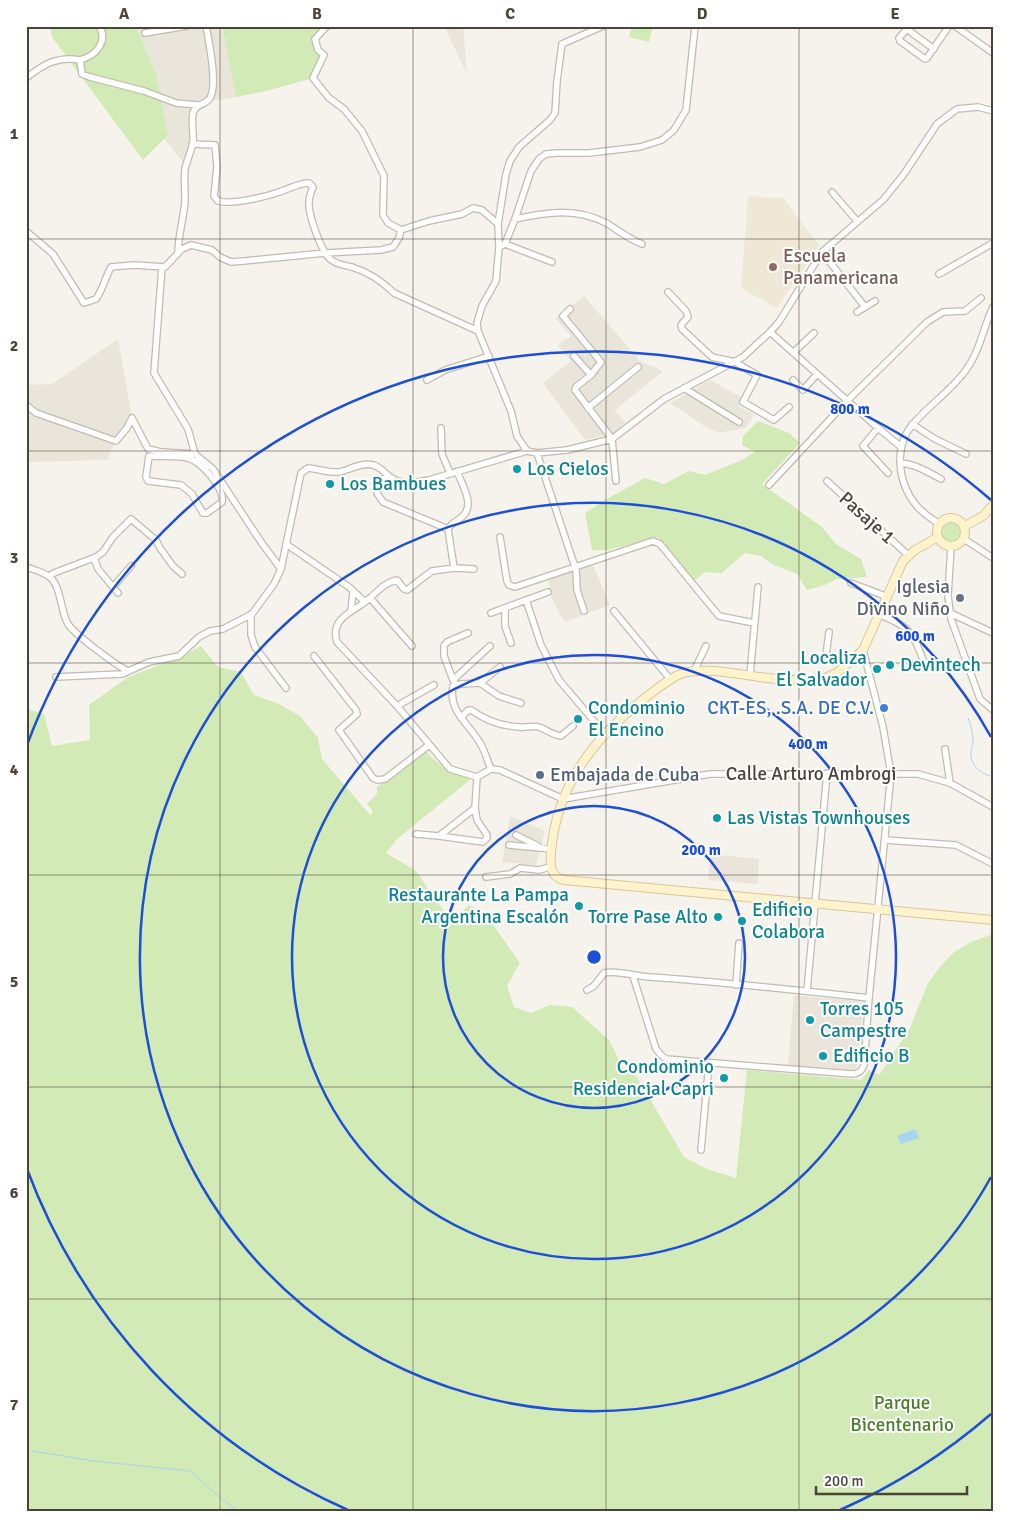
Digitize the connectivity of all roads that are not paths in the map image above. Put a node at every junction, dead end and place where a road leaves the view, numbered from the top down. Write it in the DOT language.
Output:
graph roads {
  1 [pos="99,26"];
  2 [pos="186,26"];
  3 [pos="206,26"];
  4 [pos="327,26"];
  5 [pos="603,26"];
  6 [pos="695,26"];
  7 [pos="950,26"];
  8 [pos="955,26"];
  9 [pos="145,33"];
  10 [pos="934,49"];
  11 [pos="993,53"];
  12 [pos="80,60"];
  13 [pos="26,78"];
  14 [pos="198,105"];
  15 [pos="993,111"];
  16 [pos="192,144"];
  17 [pos="832,192"];
  18 [pos="515,219"];
  19 [pos="857,221"];
  20 [pos="498,224"];
  21 [pos="401,230"];
  22 [pos="26,231"];
  23 [pos="993,243"];
  24 [pos="642,244"];
  25 [pos="502,245"];
  26 [pos="822,252"];
  27 [pos="178,253"];
  28 [pos="325,253"];
  29 [pos="552,262"];
  30 [pos="162,267"];
  31 [pos="940,274"];
  32 [pos="668,292"];
  33 [pos="981,298"];
  34 [pos="875,301"];
  35 [pos="865,306"];
  36 [pos="993,307"];
  37 [pos="570,310"];
  38 [pos="857,312"];
  39 [pos="478,331"];
  40 [pos="770,332"];
  41 [pos="814,333"];
  42 [pos="794,353"];
  43 [pos="488,356"];
  44 [pos="574,356"];
  45 [pos="735,362"];
  46 [pos="638,367"];
  47 [pos="817,374"];
  48 [pos="592,375"];
  49 [pos="427,380"];
  50 [pos="793,380"];
  51 [pos="684,388"];
  52 [pos="848,400"];
  53 [pos="26,405"];
  54 [pos="789,407"];
  55 [pos="588,408"];
  56 [pos="739,422"];
  57 [pos="912,424"];
  58 [pos="441,428"];
  59 [pos="878,428"];
  60 [pos="612,438"];
  61 [pos="900,446"];
  62 [pos="527,452"];
  63 [pos="537,453"];
  64 [pos="195,454"];
  65 [pos="966,454"];
  66 [pos="900,463"];
  67 [pos="457,471"];
  68 [pos="212,472"];
  69 [pos="450,474"];
  70 [pos="888,474"];
  71 [pos="390,477"];
  72 [pos="941,479"];
  73 [pos="616,481"];
  74 [pos="827,481"];
  75 [pos="769,485"];
  76 [pos="993,505"];
  77 [pos="939,524"];
  78 [pos="965,526"];
  79 [pos="448,529"];
  80 [pos="938,537"];
  81 [pos="500,538"];
  82 [pos="964,539"];
  83 [pos="286,544"];
  84 [pos="951,546"];
  85 [pos="908,554"];
  86 [pos="94,558"];
  87 [pos="993,558"];
  88 [pos="131,566"];
  89 [pos="26,567"];
  90 [pos="574,567"];
  91 [pos="454,568"];
  92 [pos="282,569"];
  93 [pos="474,569"];
  94 [pos="182,574"];
  95 [pos="49,576"];
  96 [pos="851,583"];
  97 [pos="113,587"];
  98 [pos="758,587"];
  99 [pos="353,592"];
  100 [pos="548,592"];
  101 [pos="118,593"];
  102 [pos="888,597"];
  103 [pos="368,600"];
  104 [pos="526,600"];
  105 [pos="505,608"];
  106 [pos="351,610"];
  107 [pos="584,611"];
  108 [pos="614,612"];
  109 [pos="491,613"];
  110 [pos="950,613"];
  111 [pos="251,614"];
  112 [pos="880,616"];
  113 [pos="754,623"];
  114 [pos="829,632"];
  115 [pos="468,633"];
  116 [pos="993,633"];
  117 [pos="510,643"];
  118 [pos="412,646"];
  119 [pos="490,646"];
  120 [pos="706,646"];
  121 [pos="863,650"];
  122 [pos="314,656"];
  123 [pos="850,662"];
  124 [pos="924,662"];
  125 [pos="500,667"];
  126 [pos="128,671"];
  127 [pos="694,671"];
  128 [pos="750,675"];
  129 [pos="56,677"];
  130 [pos="670,679"];
  131 [pos="455,682"];
  132 [pos="480,683"];
  133 [pos="434,685"];
  134 [pos="286,688"];
  135 [pos="521,703"];
  136 [pos="397,706"];
  137 [pos="993,710"];
  138 [pos="461,718"];
  139 [pos="574,726"];
  140 [pos="604,734"];
  141 [pos="429,745"];
  142 [pos="945,748"];
  143 [pos="491,769"];
  144 [pos="827,773"];
  145 [pos="891,774"];
  146 [pos="477,777"];
  147 [pos="950,783"];
  148 [pos="563,799"];
  149 [pos="993,807"];
  150 [pos="475,808"];
  151 [pos="416,834"];
  152 [pos="516,835"];
  153 [pos="439,836"];
  154 [pos="885,840"];
  155 [pos="509,845"];
  156 [pos="540,847"];
  157 [pos="551,849"];
  158 [pos="993,864"];
  159 [pos="552,870"];
  160 [pos="486,877"];
  161 [pos="815,901"];
  162 [pos="879,907"];
  163 [pos="993,915"];
  164 [pos="993,920"];
  165 [pos="739,943"];
  166 [pos="634,976"];
  167 [pos="736,985"];
  168 [pos="587,990"];
  169 [pos="807,991"];
  170 [pos="869,998"];
  171 [pos="709,1063"];
  172 [pos="701,1150"];
  1 -- 12 [label="street"];
  2 -- 9 [label="street"];
  3 -- 14 [label="street"];
  4 -- 21 [label="street"];
  5 -- 20 [label="street"];
  6 -- 18 [label="street"];
  7 -- 10 [label="street"];
  8 -- 11 [label="street"];
  10 -- 10 [label="street"];
  12 -- 13 [label="street"];
  12 -- 14 [label="street"];
  14 -- 16 [label="street"];
  15 -- 19 [label="street"];
  16 -- 27 [label="street"];
  16 -- 28 [label="street"];
  17 -- 19 [label="street"];
  18 -- 24 [label="street"];
  18 -- 25 [label="street"];
  19 -- 26 [label="street"];
  20 -- 21 [label="street"];
  20 -- 25 [label="street"];
  21 -- 28 [label="street"];
  22 -- 30 [label="street"];
  23 -- 31 [label="street"];
  25 -- 29 [label="street"];
  25 -- 39 [label="street"];
  26 -- 35 [label="street"];
  26 -- 40 [label="street"];
  27 -- 28 [label="street"];
  27 -- 30 [label="street"];
  28 -- 39 [label="street"];
  30 -- 64 [label="street"];
  32 -- 45 [label="street"];
  33 -- 52 [label="street"];
  34 -- 35 [label="street"];
  35 -- 38 [label="street"];
  36 -- 57 [label="street"];
  37 -- 48 [label="street"];
  39 -- 43 [label="street"];
  40 -- 42 [label="street"];
  40 -- 45 [label="street"];
  41 -- 42 [label="street"];
  42 -- 47 [label="street"];
  43 -- 49 [label="street"];
  43 -- 62 [label="street"];
  44 -- 48 [label="street"];
  45 -- 51 [label="street"];
  45 -- 54 [label="street"];
  46 -- 55 [label="street"];
  47 -- 50 [label="street"];
  47 -- 52 [label="street"];
  48 -- 55 [label="street"];
  51 -- 56 [label="street"];
  51 -- 60 [label="street"];
  52 -- 59 [label="street"];
  52 -- 75 [label="street"];
  53 -- 64 [label="street"];
  55 -- 60 [label="street"];
  57 -- 61 [label="street"];
  57 -- 65 [label="street"];
  58 -- 69 [label="street"];
  59 -- 61 [label="street"];
  59 -- 70 [label="street"];
  60 -- 63 [label="street"];
  60 -- 73 [label="street"];
  61 -- 66 [label="street"];
  62 -- 63 [label="street"];
  62 -- 67 [label="street"];
  63 -- 90 [label="street"];
  64 -- 68 [label="street"];
  66 -- 72 [label="street"];
  66 -- 77 [label="street"];
  67 -- 69 [label="street"];
  67 -- 79 [label="street"];
  68 -- 68 [label="street"];
  68 -- 92 [label="street"];
  69 -- 71 [label="street"];
  71 -- 79 [label="street"];
  71 -- 83 [label="street"];
  74 -- 85 [label="street, Pasaje 1"];
  76 -- 78 [label="street"];
  77 -- 78 [label="street"];
  77 -- 80 [label="street"];
  78 -- 82 [label="street"];
  79 -- 91 [label="street"];
  80 -- 84 [label="street"];
  80 -- 85 [label="street"];
  81 -- 90 [label="street"];
  82 -- 84 [label="street"];
  82 -- 87 [label="street"];
  83 -- 92 [label="street"];
  83 -- 99 [label="street"];
  84 -- 110 [label="street"];
  85 -- 102 [label="street"];
  86 -- 94 [label="street"];
  86 -- 95 [label="street"];
  86 -- 97 [label="street"];
  88 -- 97 [label="street"];
  89 -- 95 [label="street"];
  90 -- 107 [label="street"];
  90 -- 113 [label="street"];
  91 -- 93 [label="street"];
  91 -- 103 [label="street"];
  92 -- 111 [label="street"];
  95 -- 126 [label="street"];
  96 -- 102 [label="street"];
  97 -- 101 [label="street"];
  98 -- 113 [label="street"];
  99 -- 103 [label="street"];
  99 -- 106 [label="street"];
  100 -- 104 [label="street"];
  102 -- 112 [label="street"];
  103 -- 106 [label="street"];
  103 -- 118 [label="street"];
  104 -- 105 [label="street"];
  104 -- 140 [label="street"];
  105 -- 109 [label="street"];
  105 -- 117 [label="street"];
  106 -- 136 [label="street"];
  108 -- 130 [label="street"];
  110 -- 116 [label="street"];
  110 -- 137 [label="street"];
  111 -- 126 [label="street"];
  111 -- 134 [label="street"];
  112 -- 121 [label="street"];
  112 -- 124 [label="street"];
  113 -- 128 [label="street"];
  114 -- 123 [label="street"];
  115 -- 131 [label="street"];
  119 -- 131 [label="street"];
  120 -- 127 [label="street"];
  121 -- 123 [label="street"];
  121 -- 145 [label="street"];
  122 -- 141 [label="street"];
  123 -- 128 [label="street"];
  125 -- 132 [label="street"];
  126 -- 129 [label="street"];
  127 -- 128 [label="street"];
  127 -- 130 [label="street"];
  130 -- 140 [label="street"];
  131 -- 132 [label="street"];
  131 -- 138 [label="street"];
  132 -- 135 [label="street"];
  133 -- 136 [label="street"];
  136 -- 141 [label="street"];
  138 -- 139 [label="street"];
  138 -- 143 [label="street"];
  140 -- 148 [label="street"];
  141 -- 146 [label="street"];
  142 -- 147 [label="street"];
  143 -- 146 [label="street"];
  143 -- 148 [label="street"];
  144 -- 145 [label="street, Calle Arturo Ambrogi"];
  144 -- 148 [label="street, Calle Arturo Ambrogi"];
  144 -- 161 [label="street"];
  145 -- 147 [label="street, Calle Arturo Ambrogi"];
  145 -- 154 [label="street"];
  146 -- 150 [label="street"];
  147 -- 149 [label="street, Calle Arturo Ambrogi"];
  148 -- 157 [label="street"];
  150 -- 153 [label="street"];
  150 -- 153 [label="street"];
  151 -- 153 [label="street"];
  152 -- 156 [label="street"];
  154 -- 158 [label="street"];
  154 -- 162 [label="street"];
  155 -- 156 [label="street"];
  156 -- 157 [label="street"];
  157 -- 159 [label="street"];
  159 -- 160 [label="street"];
  159 -- 161 [label="street"];
  161 -- 162 [label="street"];
  161 -- 169 [label="street"];
  162 -- 163 [label="street"];
  162 -- 164 [label="street"];
  162 -- 170 [label="street"];
  165 -- 167 [label="street"];
  166 -- 167 [label="street"];
  166 -- 168 [label="street"];
  166 -- 171 [label="street"];
  167 -- 169 [label="street"];
  169 -- 170 [label="street"];
  170 -- 171 [label="street"];
  171 -- 172 [label="street"];
}
